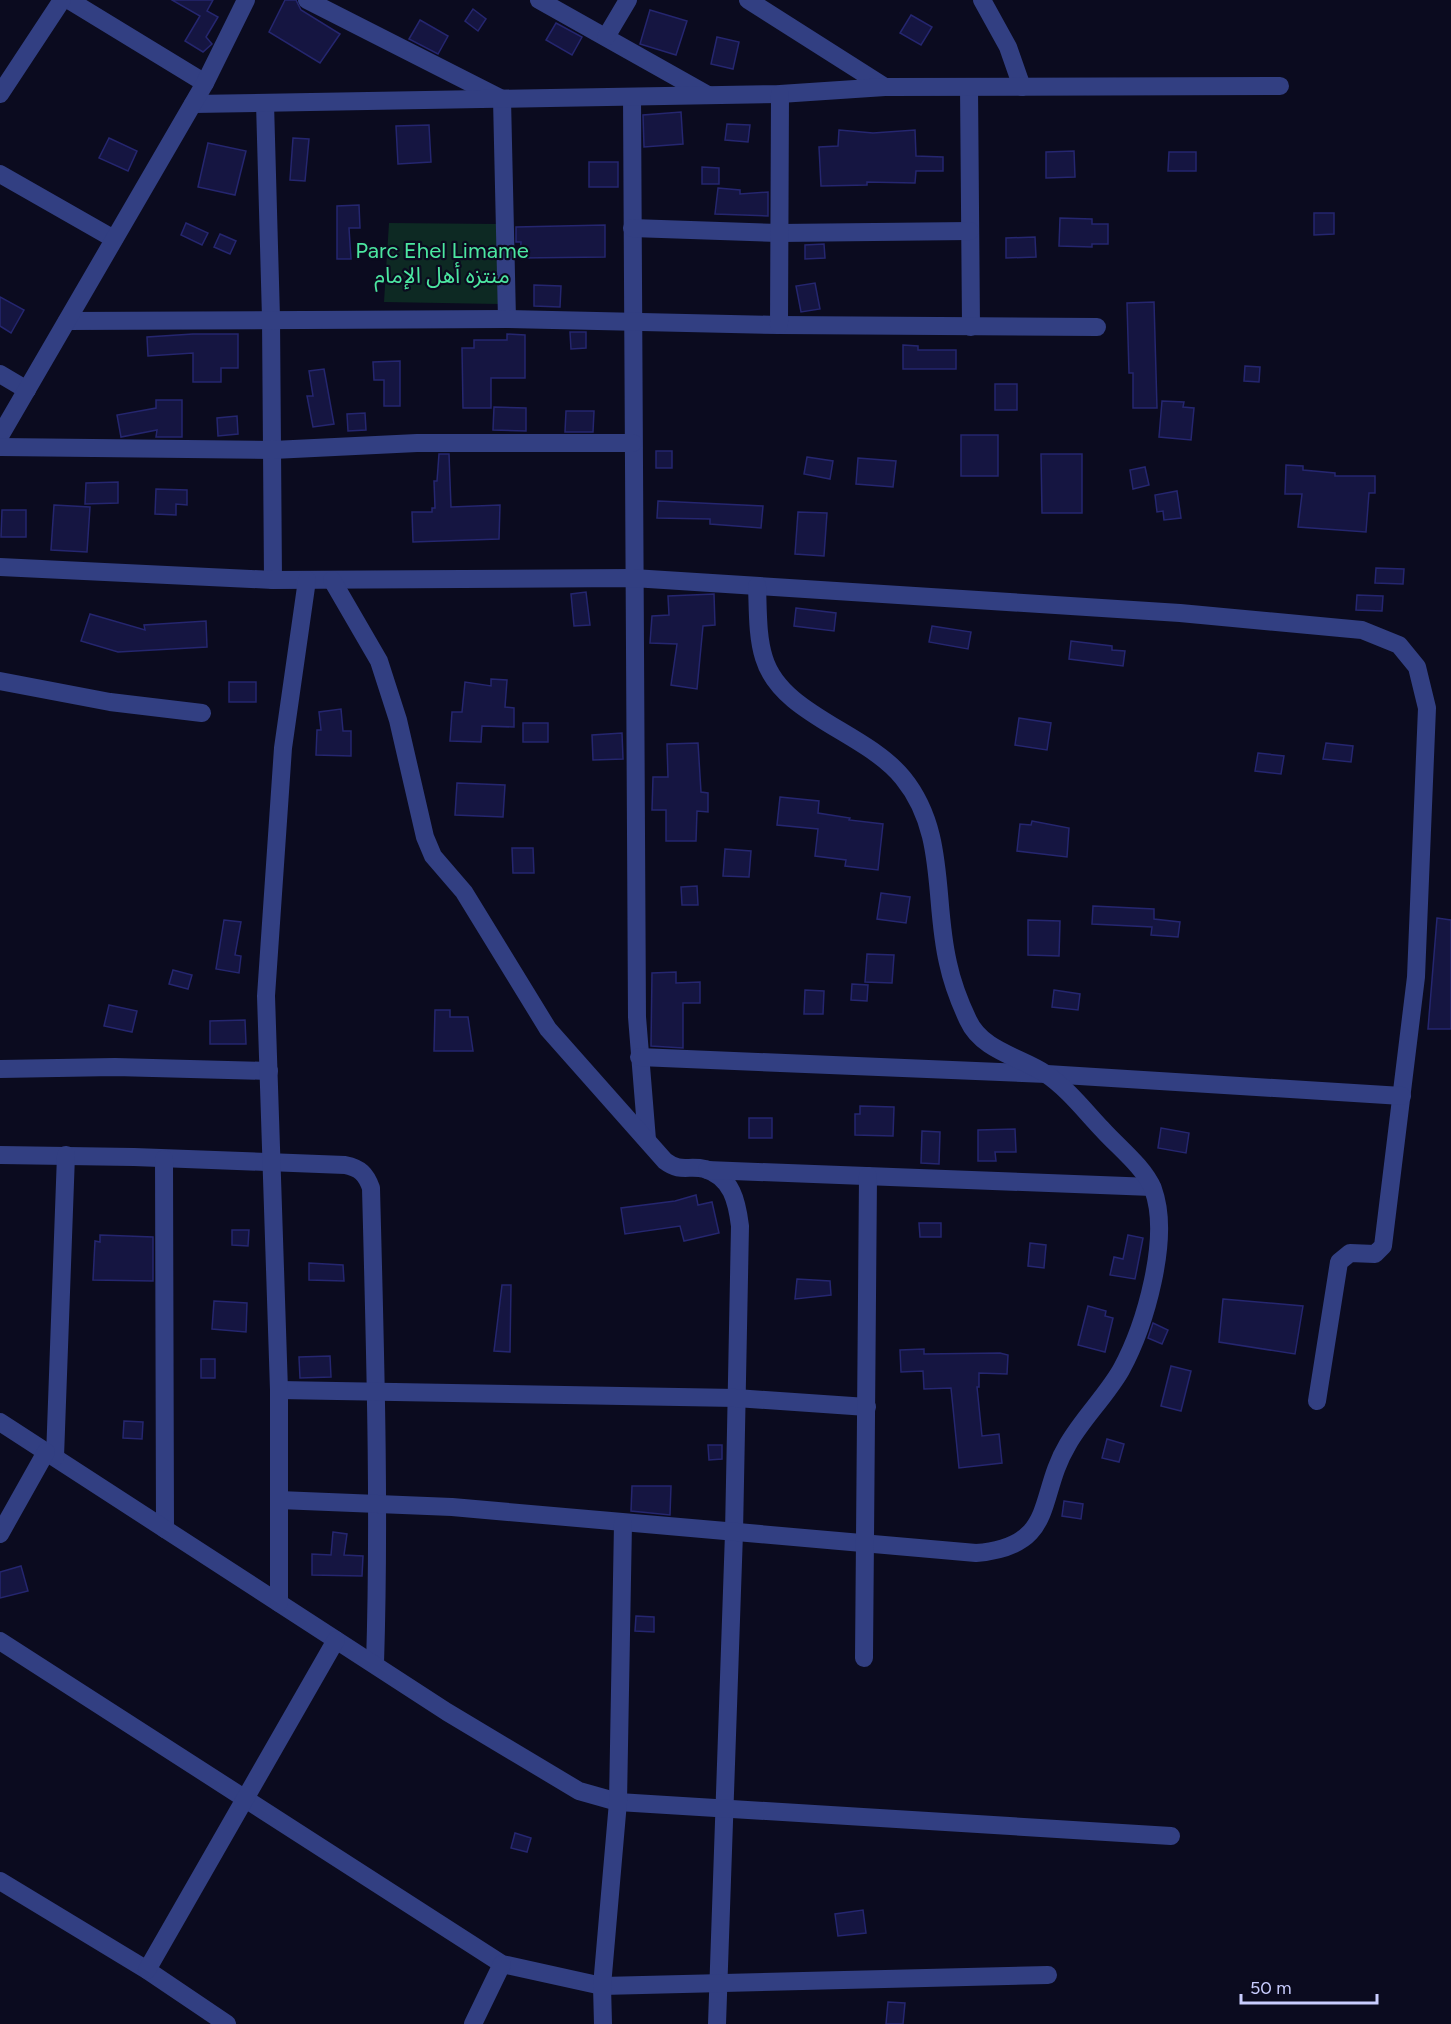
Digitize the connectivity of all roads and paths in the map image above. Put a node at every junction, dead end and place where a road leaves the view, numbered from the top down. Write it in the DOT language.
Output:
graph roads {
  1 [pos="62,0"];
  2 [pos="69,0"];
  3 [pos="246,0"];
  4 [pos="307,0"];
  5 [pos="540,0"];
  6 [pos="628,0"];
  7 [pos="748,0"];
  8 [pos="982,0"];
  9 [pos="606,38"];
  10 [pos="205,83"];
  11 [pos="1280,86"];
  12 [pos="885,87"];
  13 [pos="969,87"];
  14 [pos="1022,87"];
  15 [pos="0,94"];
  16 [pos="780,94"];
  17 [pos="708,95"];
  18 [pos="632,97"];
  19 [pos="502,99"];
  20 [pos="265,103"];
  21 [pos="192,104"];
  22 [pos="0,174"];
  23 [pos="632,228"];
  24 [pos="970,231"];
  25 [pos="779,233"];
  26 [pos="114,239"];
  27 [pos="271,318"];
  28 [pos="507,319"];
  29 [pos="67,321"];
  30 [pos="632,323"];
  31 [pos="779,325"];
  32 [pos="971,327"];
  33 [pos="1097,327"];
  34 [pos="0,375"];
  35 [pos="27,390"];
  36 [pos="0,436"];
  37 [pos="633,443"];
  38 [pos="0,447"];
  39 [pos="273,450"];
  40 [pos="0,567"];
  41 [pos="633,578"];
  42 [pos="273,580"];
  43 [pos="307,580"];
  44 [pos="332,580"];
  45 [pos="757,586"];
  46 [pos="0,681"];
  47 [pos="202,713"];
  48 [pos="639,1057"];
  49 [pos="0,1069"];
  50 [pos="268,1071"];
  51 [pos="1047,1074"];
  52 [pos="1402,1096"];
  53 [pos="647,1140"];
  54 [pos="0,1155"];
  55 [pos="66,1155"];
  56 [pos="164,1159"];
  57 [pos="270,1162"];
  58 [pos="705,1169"];
  59 [pos="868,1176"];
  60 [pos="1152,1187"];
  61 [pos="279,1390"];
  62 [pos="375,1392"];
  63 [pos="736,1398"];
  64 [pos="1317,1401"];
  65 [pos="867,1407"];
  66 [pos="0,1422"];
  67 [pos="51,1454"];
  68 [pos="279,1500"];
  69 [pos="377,1503"];
  70 [pos="623,1523"];
  71 [pos="165,1529"];
  72 [pos="734,1533"];
  73 [pos="0,1534"];
  74 [pos="865,1542"];
  75 [pos="279,1603"];
  76 [pos="336,1640"];
  77 [pos="0,1641"];
  78 [pos="864,1658"];
  79 [pos="375,1664"];
  80 [pos="246,1799"];
  81 [pos="618,1802"];
  82 [pos="724,1810"];
  83 [pos="1171,1836"];
  84 [pos="0,1881"];
  85 [pos="502,1964"];
  86 [pos="147,1970"];
  87 [pos="1048,1975"];
  88 [pos="718,1982"];
  89 [pos="602,1986"];
  90 [pos="227,2024"];
  91 [pos="473,2024"];
  92 [pos="603,2024"];
  93 [pos="717,2024"];
  1 -- 15 [label="street"];
  2 -- 10 [label="street"];
  3 -- 10 [label="street"];
  4 -- 19 [label="street"];
  5 -- 9 [label="street"];
  6 -- 9 [label="street"];
  7 -- 12 [label="street"];
  8 -- 14 [label="street"];
  9 -- 17 [label="street"];
  10 -- 21 [label="street"];
  11 -- 14 [label="street"];
  12 -- 13 [label="street"];
  12 -- 16 [label="street"];
  13 -- 14 [label="street"];
  13 -- 24 [label="street"];
  16 -- 17 [label="street"];
  16 -- 25 [label="street"];
  17 -- 18 [label="street"];
  18 -- 19 [label="street"];
  18 -- 23 [label="street"];
  19 -- 20 [label="street"];
  19 -- 28 [label="street"];
  20 -- 21 [label="street"];
  20 -- 27 [label="street"];
  21 -- 26 [label="street"];
  22 -- 26 [label="street"];
  23 -- 25 [label="street"];
  23 -- 30 [label="street"];
  24 -- 25 [label="street"];
  24 -- 32 [label="street"];
  25 -- 31 [label="street"];
  26 -- 29 [label="street"];
  27 -- 28 [label="street"];
  27 -- 29 [label="street"];
  27 -- 39 [label="street"];
  28 -- 30 [label="street"];
  29 -- 35 [label="street"];
  30 -- 31 [label="street"];
  30 -- 37 [label="street"];
  31 -- 32 [label="street"];
  32 -- 33 [label="street"];
  34 -- 35 [label="street"];
  35 -- 36 [label="street"];
  37 -- 39 [label="street"];
  37 -- 41 [label="street"];
  38 -- 39 [label="street"];
  39 -- 42 [label="street"];
  40 -- 42 [label="street"];
  41 -- 44 [label="street"];
  41 -- 45 [label="street"];
  41 -- 48 [label="street"];
  42 -- 43 [label="street"];
  43 -- 44 [label="street"];
  43 -- 50 [label="street"];
  44 -- 53 [label="street"];
  45 -- 51 [label="street"];
  45 -- 52 [label="street"];
  46 -- 47 [label="street"];
  48 -- 51 [label="street"];
  48 -- 53 [label="street"];
  49 -- 50 [label="street"];
  50 -- 57 [label="street"];
  51 -- 52 [label="street"];
  51 -- 60 [label="street"];
  52 -- 64 [label="street"];
  53 -- 58 [label="street"];
  54 -- 55 [label="street"];
  55 -- 56 [label="street"];
  55 -- 67 [label="street"];
  56 -- 57 [label="street"];
  56 -- 71 [label="street"];
  57 -- 61 [label="street"];
  57 -- 62 [label="street"];
  58 -- 59 [label="street"];
  58 -- 63 [label="street"];
  59 -- 60 [label="street"];
  59 -- 65 [label="street"];
  60 -- 74 [label="street"];
  61 -- 62 [label="street"];
  61 -- 68 [label="street"];
  62 -- 63 [label="street"];
  62 -- 69 [label="street"];
  63 -- 65 [label="street"];
  63 -- 72 [label="street"];
  65 -- 74 [label="street"];
  66 -- 67 [label="street"];
  67 -- 71 [label="street"];
  67 -- 73 [label="street"];
  68 -- 69 [label="street"];
  68 -- 75 [label="street"];
  69 -- 70 [label="street"];
  69 -- 79 [label="street"];
  70 -- 72 [label="street"];
  70 -- 81 [label="street"];
  71 -- 75 [label="street"];
  72 -- 74 [label="street"];
  72 -- 82 [label="street"];
  74 -- 78 [label="street"];
  75 -- 76 [label="street"];
  76 -- 79 [label="street"];
  76 -- 80 [label="street"];
  77 -- 80 [label="street"];
  79 -- 81 [label="street"];
  80 -- 85 [label="street"];
  80 -- 86 [label="street"];
  81 -- 82 [label="street"];
  81 -- 89 [label="street"];
  82 -- 83 [label="street"];
  82 -- 88 [label="street"];
  84 -- 86 [label="street"];
  85 -- 89 [label="street"];
  85 -- 91 [label="street"];
  86 -- 90 [label="street"];
  87 -- 88 [label="street"];
  88 -- 89 [label="street"];
  88 -- 93 [label="street"];
  89 -- 92 [label="street"];
}
